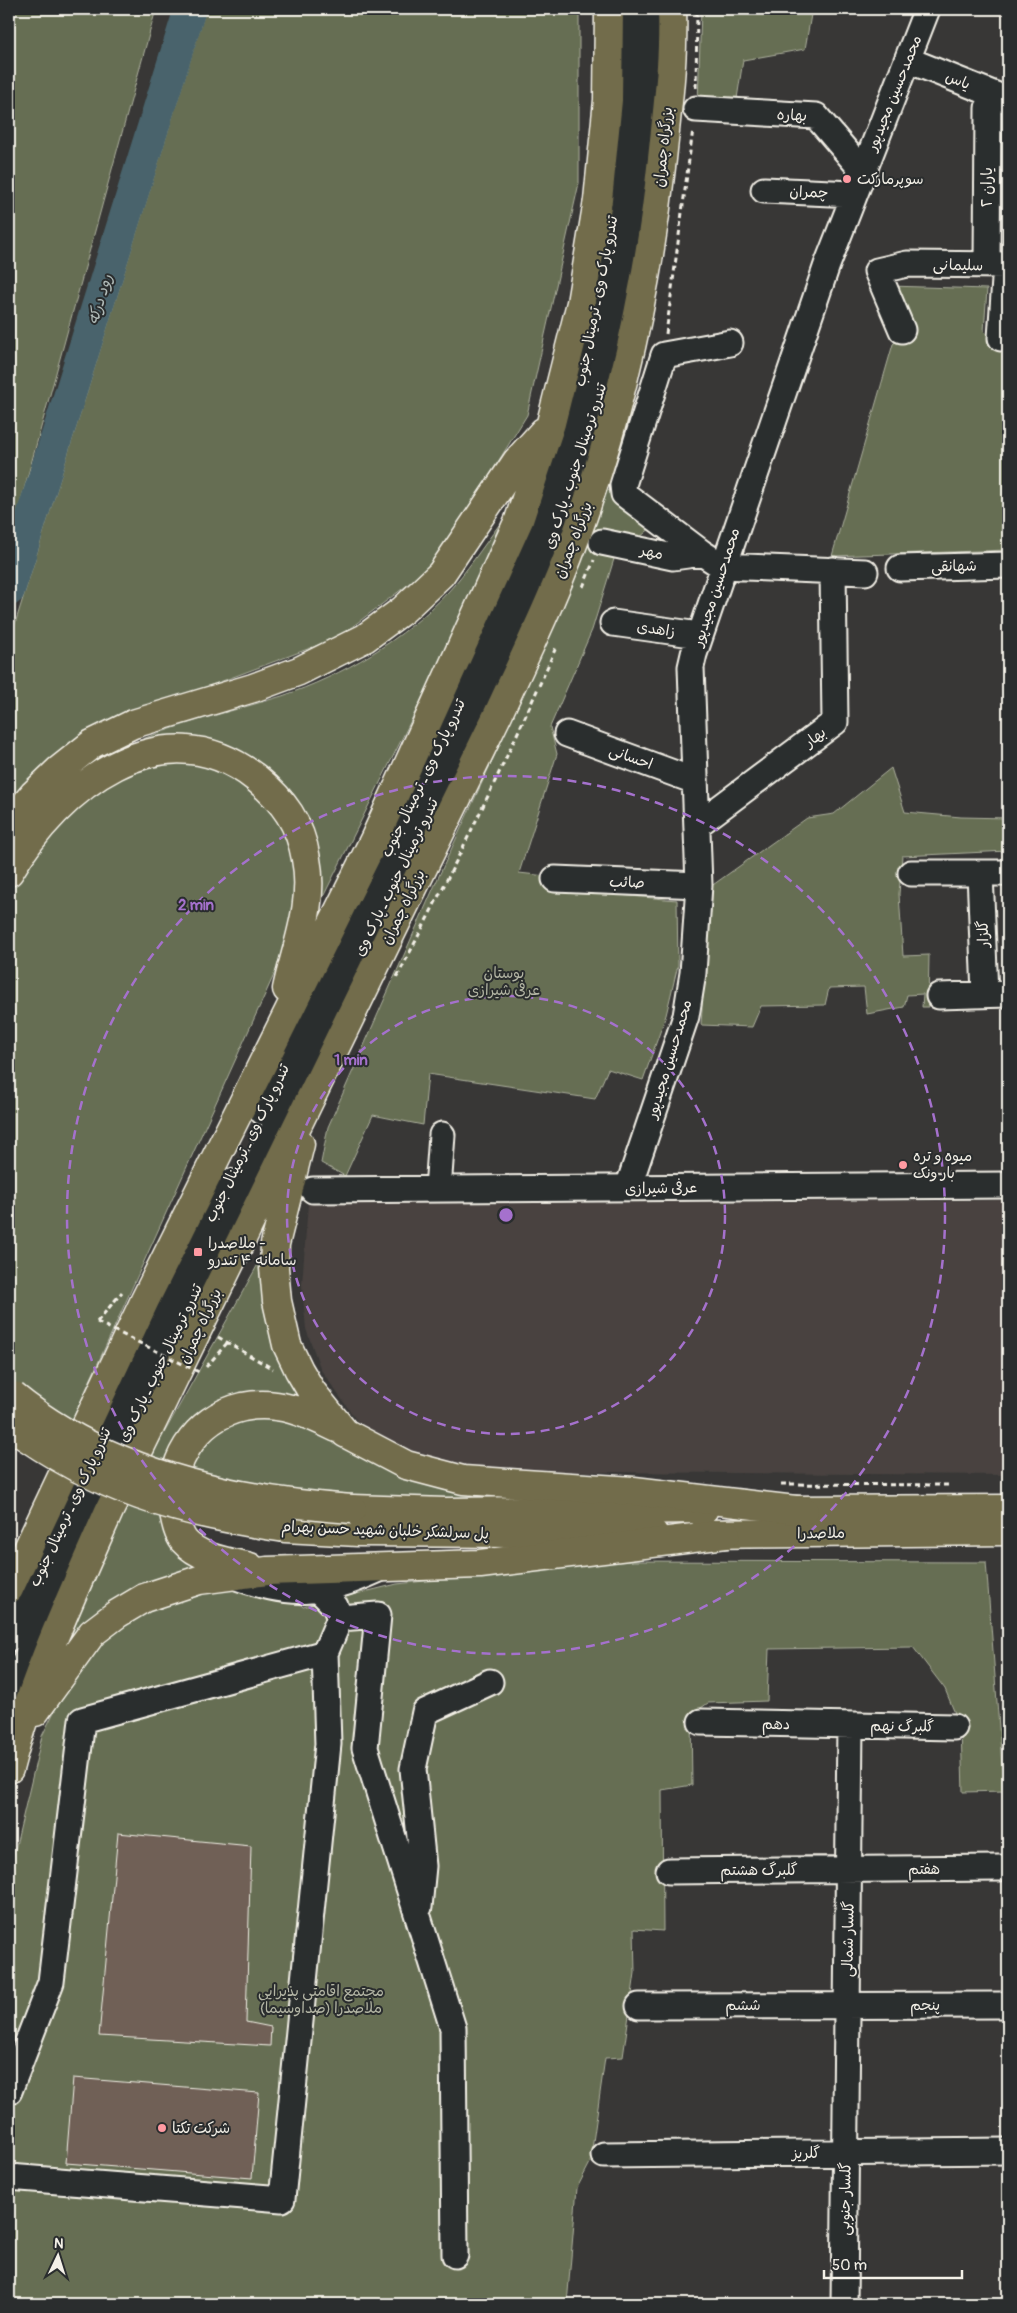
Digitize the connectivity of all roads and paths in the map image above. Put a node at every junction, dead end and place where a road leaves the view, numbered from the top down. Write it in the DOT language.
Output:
graph roads {
  1 [pos="609,9"];
  2 [pos="627,9"];
  3 [pos="648,9"];
  4 [pos="672,9"];
  5 [pos="697,9"];
  6 [pos="927,9"];
  7 [pos="908,60"];
  8 [pos="998,104"];
  9 [pos="696,109"];
  10 [pos="858,182"];
  11 [pos="764,190"];
  12 [pos="1001,265"];
  13 [pos="902,330"];
  14 [pos="1001,338"];
  15 [pos="730,343"];
  16 [pos="664,355"];
  17 [pos="551,423"];
  18 [pos="602,542"];
  19 [pos="712,559"];
  20 [pos="1008,565"];
  21 [pos="900,568"];
  22 [pos="834,570"];
  23 [pos="866,572"];
  24 [pos="613,623"];
  25 [pos="699,636"];
  26 [pos="567,734"];
  27 [pos="695,781"];
  28 [pos="9,824"];
  29 [pos="697,825"];
  30 [pos="9,872"];
  31 [pos="911,873"];
  32 [pos="980,873"];
  33 [pos="1008,873"];
  34 [pos="556,879"];
  35 [pos="699,885"];
  36 [pos="997,994"];
  37 [pos="939,996"];
  38 [pos="279,1029"];
  39 [pos="313,1090"];
  40 [pos="442,1136"];
  41 [pos="1008,1185"];
  42 [pos="628,1188"];
  43 [pos="438,1189"];
  44 [pos="313,1190"];
  45 [pos="124,1289"];
  46 [pos="278,1372"];
  47 [pos="11,1393"];
  48 [pos="9,1424"];
  49 [pos="345,1432"];
  50 [pos="773,1484"];
  51 [pos="950,1485"];
  52 [pos="1008,1509"];
  53 [pos="804,1511"];
  54 [pos="634,1521"];
  55 [pos="1008,1531"];
  56 [pos="726,1534"];
  57 [pos="383,1567"];
  58 [pos="267,1571"];
  59 [pos="231,1575"];
  60 [pos="9,1589"];
  61 [pos="319,1590"];
  62 [pos="340,1618"];
  63 [pos="9,1638"];
  64 [pos="326,1653"];
  65 [pos="490,1682"];
  66 [pos="9,1706"];
  67 [pos="702,1722"];
  68 [pos="850,1725"];
  69 [pos="954,1727"];
  70 [pos="17,1735"];
  71 [pos="9,1768"];
  72 [pos="1000,1868"];
  73 [pos="848,1869"];
  74 [pos="670,1871"];
  75 [pos="418,1918"];
  76 [pos="847,2005"];
  77 [pos="1002,2005"];
  78 [pos="639,2006"];
  79 [pos="9,2091"];
  80 [pos="1008,2151"];
  81 [pos="846,2153"];
  82 [pos="604,2155"];
  83 [pos="9,2177"];
  84 [pos="454,2255"];
  85 [pos="844,2304"];
  1 -- 17 [label="main road"];
  2 -- 63 [label="street, تندرو پارک وی ـ ترمینال جنوب"];
  3 -- 66 [label="street, تندرو ترمینال جنوب ـ پارک وی"];
  4 -- 39 [label="main road, بزرگراه چمران"];
  5 -- 9 [label="path"];
  6 -- 7 [label="street, محمدحسین مجیدپور"];
  7 -- 8 [label="street, یاس"];
  7 -- 10 [label="street, محمدحسین مجیدپور"];
  8 -- 12 [label="street, یاران ٢"];
  9 -- 10 [label="street, بهاره"];
  9 -- 16 [label="path"];
  10 -- 11 [label="street, چمران"];
  10 -- 19 [label="street, محمدحسین مجیدپور"];
  12 -- 13 [label="street, سلیمانی"];
  12 -- 14 [label="street, یاران ٢"];
  15 -- 16 [label="street"];
  16 -- 19 [label="street"];
  17 -- 28 [label="main road"];
  17 -- 38 [label="main road"];
  18 -- 19 [label="street, مهر"];
  19 -- 22 [label="street"];
  19 -- 25 [label="street, محمدحسین مجیدپور"];
  20 -- 21 [label="street, شهانقی"];
  22 -- 23 [label="street"];
  22 -- 29 [label="street, بهار"];
  24 -- 25 [label="street, زاهدی"];
  25 -- 27 [label="street, محمدحسین مجیدپور"];
  26 -- 27 [label="street, احسانی"];
  27 -- 29 [label="street, محمدحسین مجیدپور"];
  29 -- 35 [label="street, محمدحسین مجیدپور"];
  30 -- 38 [label="main road"];
  31 -- 32 [label="street"];
  32 -- 33 [label="street"];
  32 -- 36 [label="street, گلزار"];
  34 -- 35 [label="street, صائب"];
  35 -- 42 [label="street, محمدحسین مجیدپور"];
  36 -- 37 [label="street, گلزار"];
  38 -- 60 [label="main road"];
  39 -- 49 [label="main road"];
  39 -- 70 [label="main road, بزرگراه چمران"];
  40 -- 43 [label="street"];
  41 -- 42 [label="street, عرفی شیرازی"];
  42 -- 43 [label="street, عرفی شیرازی"];
  43 -- 44 [label="street, عرفی شیرازی"];
  45 -- 46 [label="path, bridge"];
  47 -- 54 [label="main road, پل سرلشکر خلبان شهید حسن بهرام, bridge"];
  48 -- 54 [label="main road, پل سرلشکر خلبان شهید حسن بهرام, bridge"];
  49 -- 53 [label="main road"];
  49 -- 58 [label="main road"];
  50 -- 51 [label="path"];
  52 -- 53 [label="main road, ملاصدرا"];
  53 -- 54 [label="main road, ملاصدرا"];
  54 -- 56 [label="main road, ملاصدرا"];
  55 -- 56 [label="main road, ملاصدرا"];
  56 -- 57 [label="main road"];
  57 -- 58 [label="main road"];
  57 -- 61 [label="street"];
  58 -- 59 [label="main road"];
  59 -- 61 [label="street"];
  59 -- 70 [label="main road"];
  61 -- 62 [label="street"];
  62 -- 64 [label="street"];
  62 -- 75 [label="street"];
  64 -- 79 [label="street"];
  64 -- 83 [label="street"];
  65 -- 75 [label="street"];
  67 -- 68 [label="street, دهم"];
  68 -- 69 [label="street, گلبرگ نهم"];
  68 -- 73 [label="street, گلسار شمالی"];
  70 -- 71 [label="main road, بزرگراه چمران"];
  72 -- 73 [label="street, هفتم"];
  73 -- 74 [label="street, گلبرگ هشتم"];
  73 -- 76 [label="street, گلسار شمالی"];
  75 -- 84 [label="street"];
  76 -- 77 [label="street, پنجم"];
  76 -- 78 [label="street, ششم"];
  76 -- 81 [label="street, گلسار شمالی"];
  80 -- 81 [label="street, گلریز"];
  81 -- 82 [label="street, گلریز"];
  81 -- 85 [label="street, گلسار جنوبی"];
}
